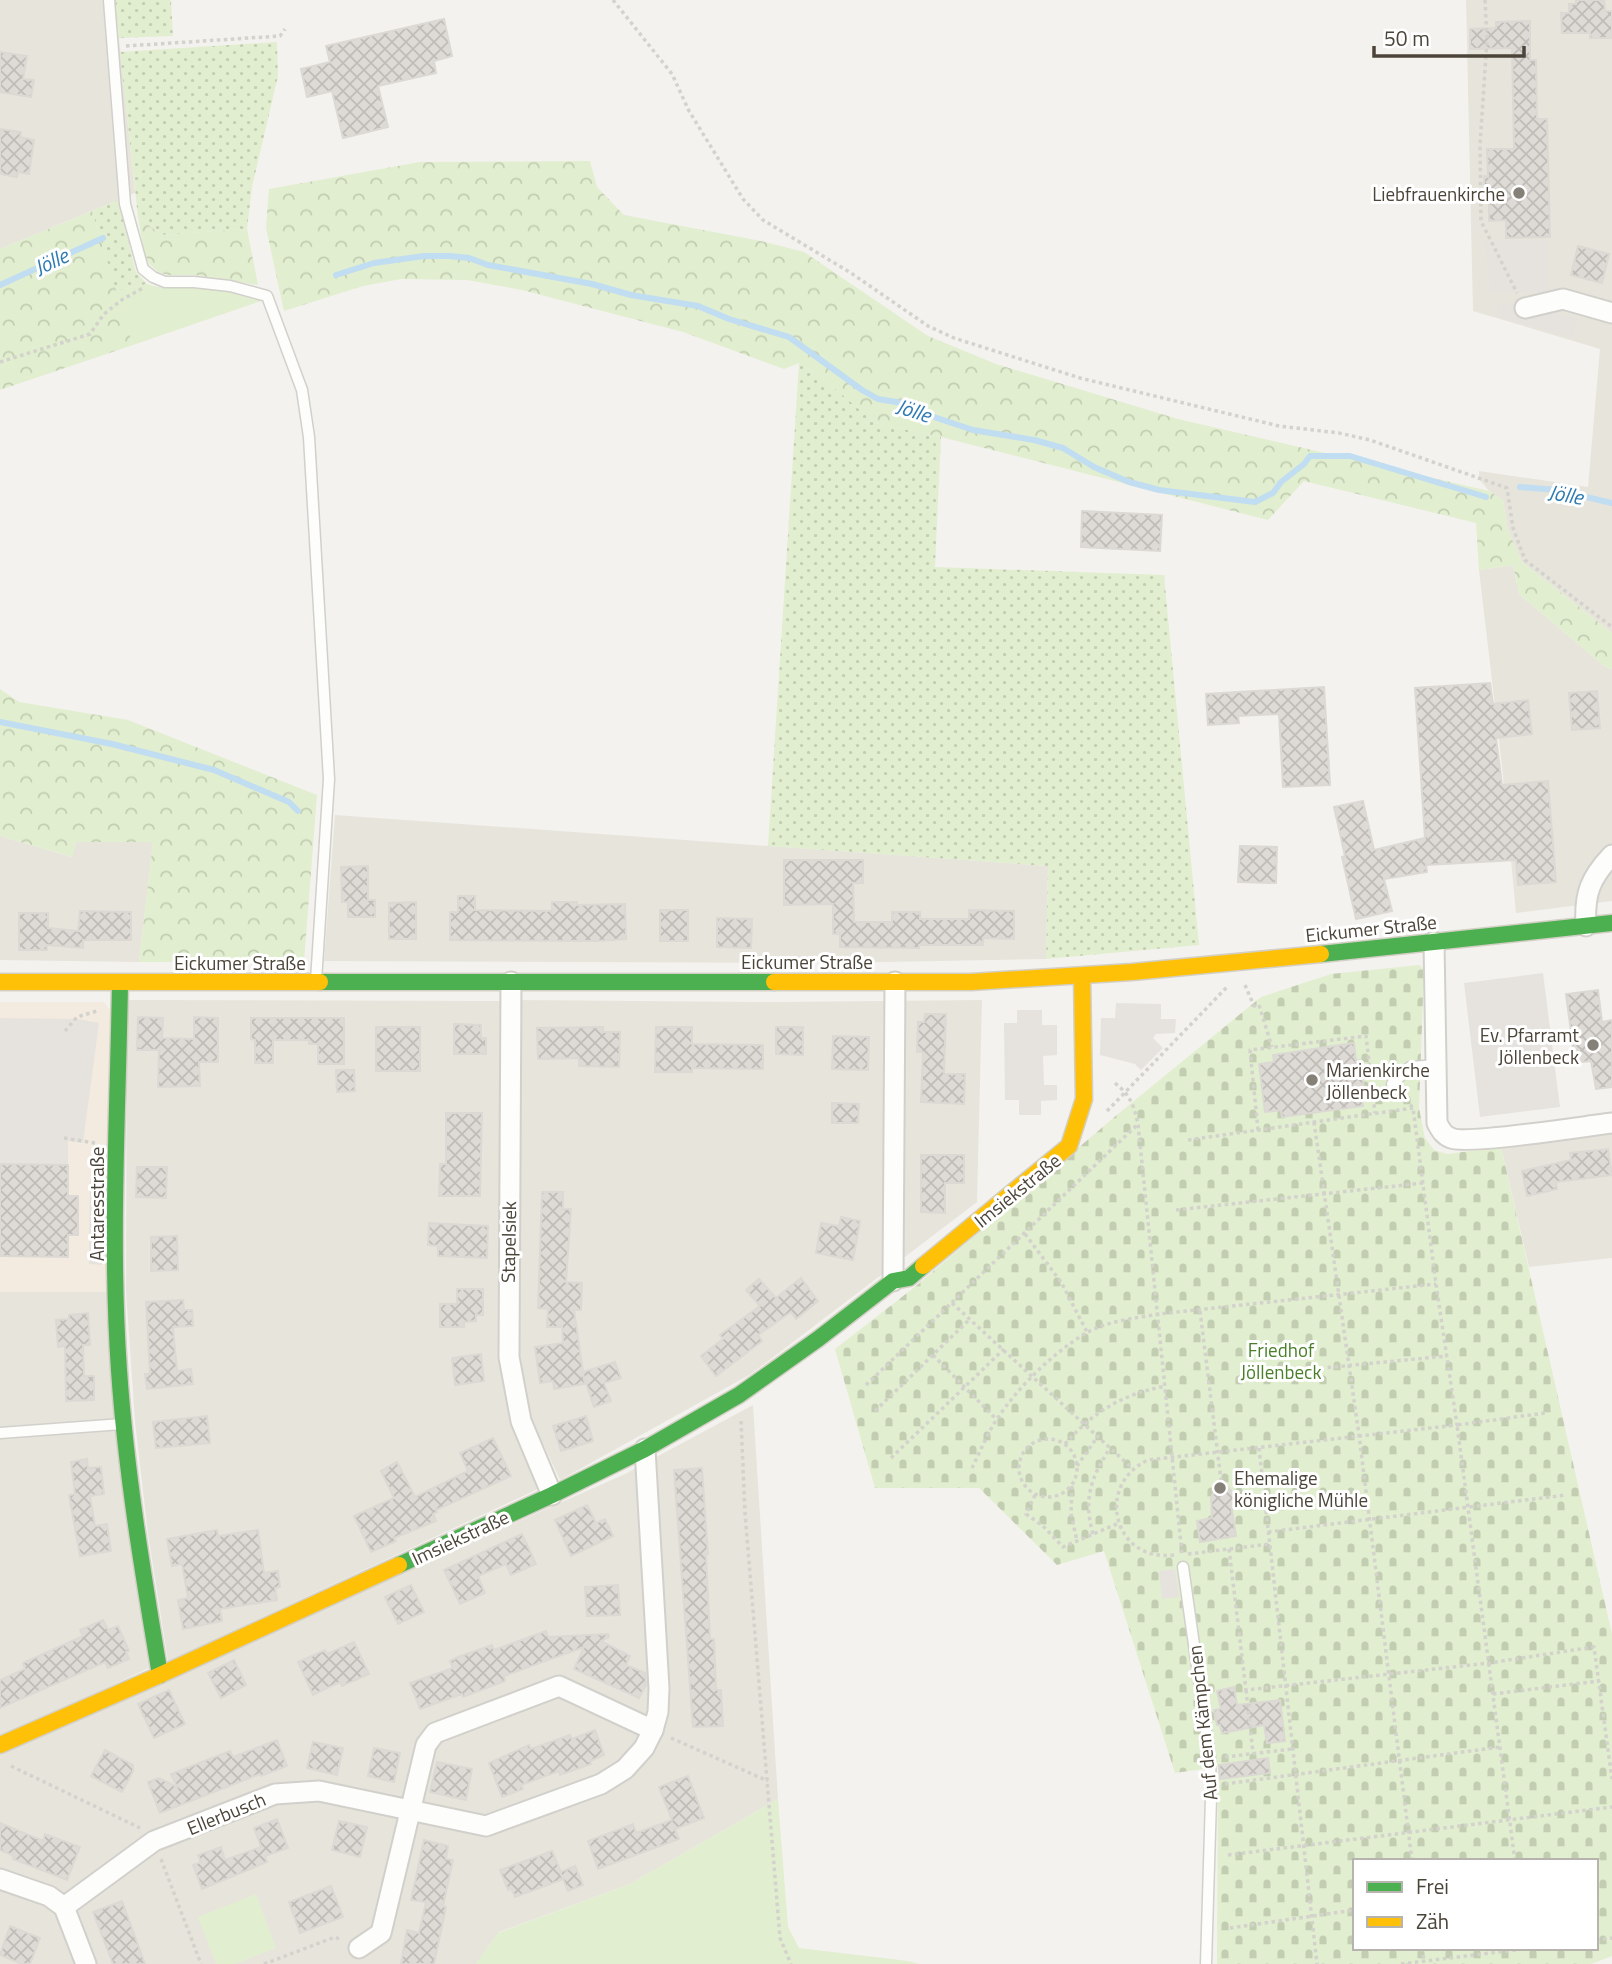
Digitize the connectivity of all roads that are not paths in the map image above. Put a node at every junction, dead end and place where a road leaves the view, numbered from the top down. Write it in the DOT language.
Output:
graph roads {
  1 [pos="109,0"];
  2 [pos="1525,308"];
  3 [pos="1612,313"];
  4 [pos="1612,855"];
  5 [pos="1612,923"];
  6 [pos="1586,926"];
  7 [pos="1434,942"];
  8 [pos="1082,977"];
  9 [pos="0,982"];
  10 [pos="316,982"];
  11 [pos="511,982"];
  12 [pos="895,982"];
  13 [pos="120,991"];
  14 [pos="1437,1065"];
  15 [pos="1392,1084"];
  16 [pos="1612,1123"];
  17 [pos="893,1281"];
  18 [pos="123,1424"];
  19 [pos="0,1433"];
  20 [pos="645,1449"];
  21 [pos="552,1495"];
  22 [pos="1183,1567"];
  23 [pos="160,1675"];
  24 [pos="653,1730"];
  25 [pos="0,1745"];
  26 [pos="409,1811"];
  27 [pos="0,1879"];
  28 [pos="64,1907"];
  29 [pos="359,1948"];
  30 [pos="86,1964"];
  31 [pos="1206,1964"];
  1 -- 10 [label="lane"];
  2 -- 3 [label="street"];
  4 -- 6 [label="street"];
  5 -- 6 [label="street, Eickumer Straße"];
  6 -- 7 [label="street, Eickumer Straße"];
  7 -- 8 [label="street, Eickumer Straße"];
  7 -- 14 [label="street"];
  8 -- 12 [label="street, Eickumer Straße"];
  8 -- 17 [label="street, Imsiekstraße"];
  9 -- 13 [label="street, Eickumer Straße"];
  10 -- 11 [label="street, Eickumer Straße"];
  10 -- 13 [label="street, Eickumer Straße"];
  11 -- 12 [label="street, Eickumer Straße"];
  11 -- 21 [label="street, Stapelsiek"];
  12 -- 17 [label="street"];
  13 -- 18 [label="street, Antaresstraße"];
  14 -- 15 [label="lane"];
  14 -- 16 [label="street"];
  17 -- 20 [label="street, Imsiekstraße"];
  18 -- 19 [label="lane"];
  18 -- 23 [label="street, Antaresstraße"];
  20 -- 21 [label="street, Imsiekstraße"];
  20 -- 24 [label="street, Ellerbusch"];
  21 -- 23 [label="street, Imsiekstraße"];
  22 -- 31 [label="lane, Auf dem Kämpchen"];
  23 -- 25 [label="street, Imsiekstraße"];
  24 -- 26 [label="street, Ellerbusch"];
  24 -- 26 [label="street"];
  26 -- 28 [label="street, Ellerbusch"];
  26 -- 29 [label="street"];
  27 -- 28 [label="street"];
  28 -- 30 [label="street"];
}
